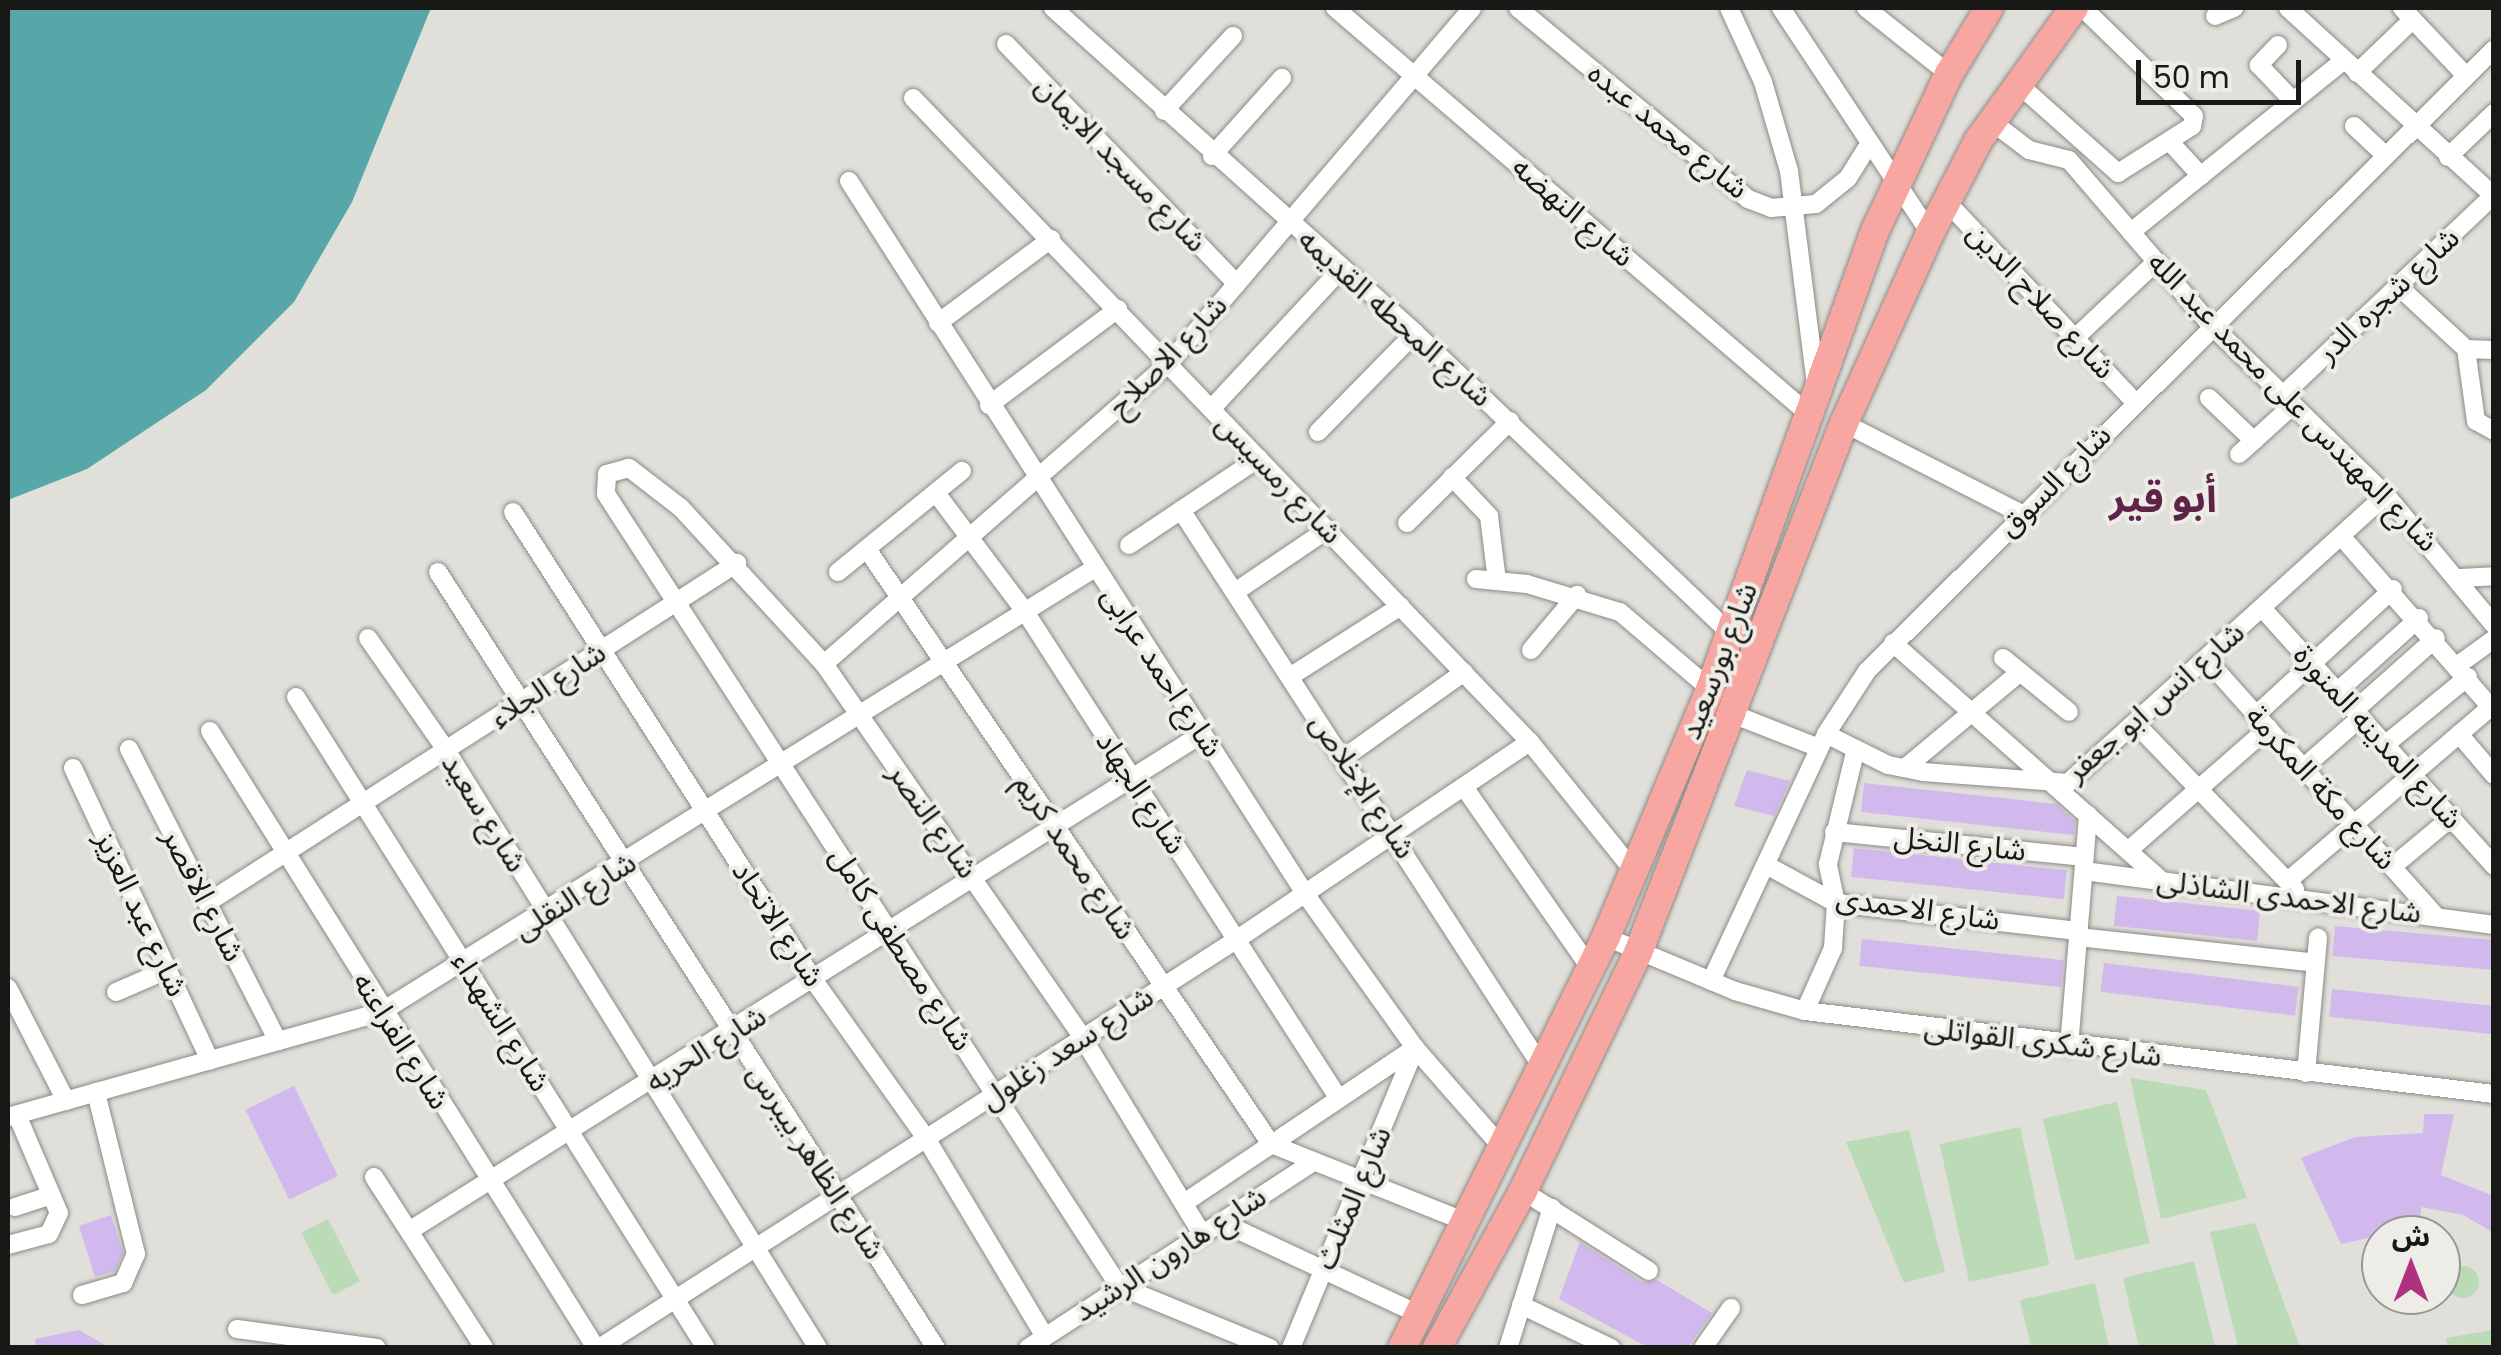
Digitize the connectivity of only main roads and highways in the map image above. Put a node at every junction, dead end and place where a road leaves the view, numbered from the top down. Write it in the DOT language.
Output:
graph roads {
  1 [pos="1990,8"];
  2 [pos="2074,8"];
  3 [pos="1409,1345"];
  4 [pos="1437,1348"];
  1 -- 3 [label="main road, شارع بورسعيد"];
  2 -- 4 [label="main road, شارع بورسعيد"];
}
